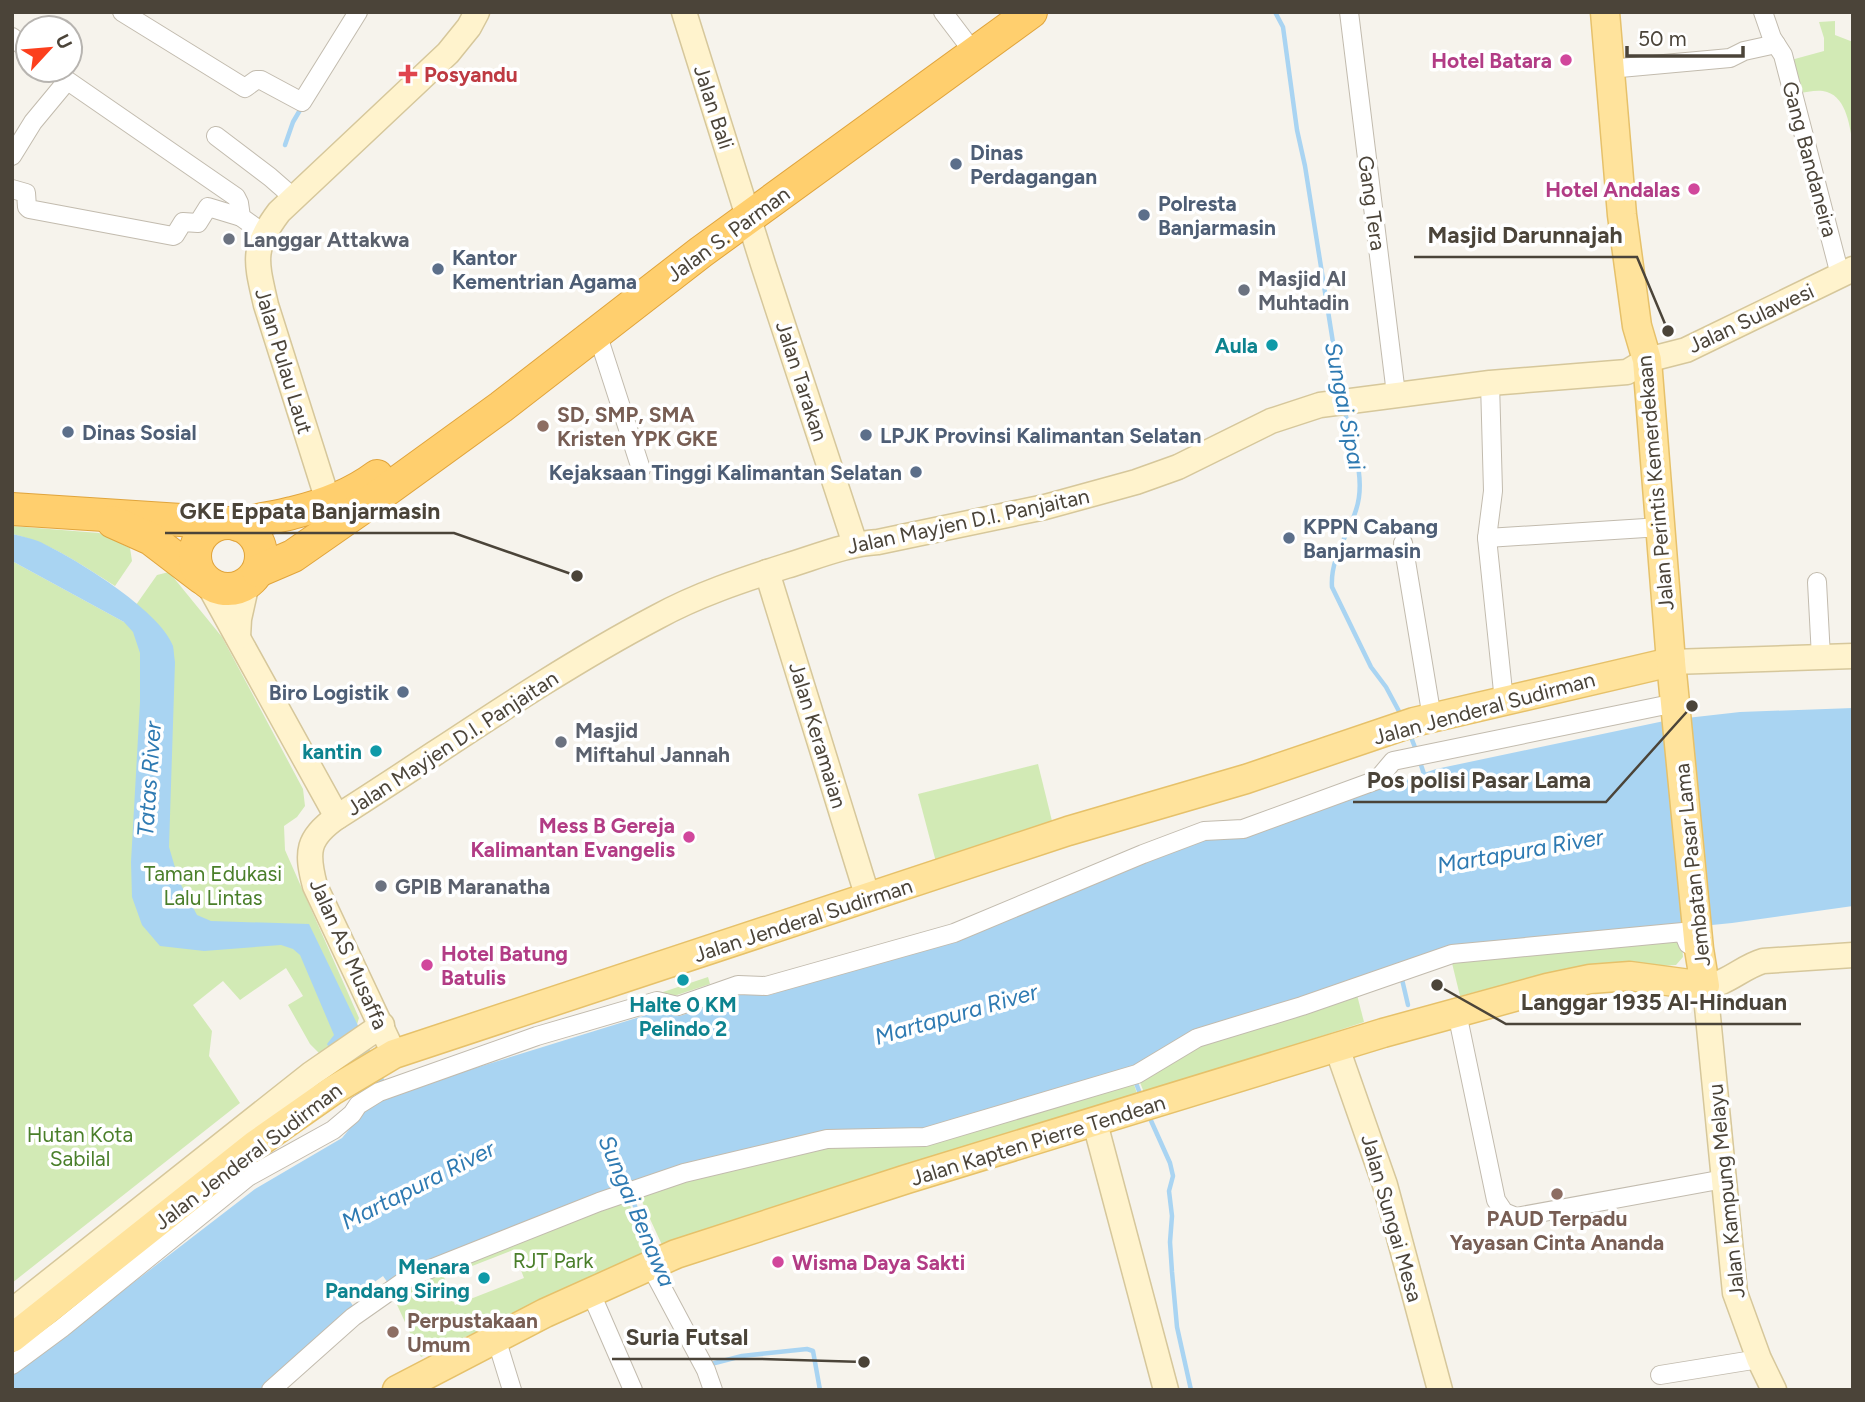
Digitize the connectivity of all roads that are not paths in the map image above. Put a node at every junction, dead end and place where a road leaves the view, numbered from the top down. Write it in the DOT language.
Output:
graph roads {
  1 [pos="122,12"];
  2 [pos="358,12"];
  3 [pos="477,12"];
  4 [pos="684,12"];
  5 [pos="943,12"];
  6 [pos="1004,12"];
  7 [pos="1031,12"];
  8 [pos="1349,12"];
  9 [pos="1605,12"];
  10 [pos="1763,12"];
  11 [pos="965,41"];
  12 [pos="1776,44"];
  13 [pos="1609,69"];
  14 [pos="65,84"];
  15 [pos="71,84"];
  16 [pos="216,136"];
  17 [pos="12,156"];
  18 [pos="12,189"];
  19 [pos="294,198"];
  20 [pos="746,209"];
  21 [pos="241,216"];
  22 [pos="263,233"];
  23 [pos="1847,272"];
  24 [pos="611,323"];
  25 [pos="1647,360"];
  26 [pos="1490,383"];
  27 [pos="1396,394"];
  28 [pos="641,469"];
  29 [pos="328,501"];
  30 [pos="12,509"];
  31 [pos="92,513"];
  32 [pos="233,524"];
  33 [pos="1661,527"];
  34 [pos="1488,537"];
  35 [pos="1403,542"];
  36 [pos="855,544"];
  37 [pos="767,572"];
  38 [pos="252,577"];
  39 [pos="204,580"];
  40 [pos="1817,582"];
  41 [pos="238,637"];
  42 [pos="1853,656"];
  43 [pos="1821,657"];
  44 [pos="1671,662"];
  45 [pos="1504,701"];
  46 [pos="1669,702"];
  47 [pos="1423,720"];
  48 [pos="337,817"];
  49 [pos="868,898"];
  50 [pos="1699,945"];
  51 [pos="1853,955"];
  52 [pos="1705,986"];
  53 [pos="1457,1013"];
  54 [pos="374,1031"];
  55 [pos="1338,1048"];
  56 [pos="393,1068"];
  57 [pos="339,1080"];
  58 [pos="1095,1123"];
  59 [pos="335,1128"];
  60 [pos="1724,1179"];
  61 [pos="656,1262"];
  62 [pos="590,1291"];
  63 [pos="12,1311"];
  64 [pos="12,1338"];
  65 [pos="496,1338"];
  66 [pos="1759,1359"];
  67 [pos="12,1365"];
  68 [pos="1660,1375"];
  69 [pos="405,1388"];
  70 [pos="271,1390"];
  71 [pos="512,1390"];
  72 [pos="633,1390"];
  73 [pos="713,1390"];
  74 [pos="1166,1390"];
  75 [pos="1440,1390"];
  76 [pos="1774,1390"];
  1 -- 2 [label="street"];
  3 -- 19 [label="main road"];
  4 -- 20 [label="main road, Jalan Bali"];
  5 -- 11 [label="street"];
  6 -- 11 [label="highway, Jalan S. Parman"];
  7 -- 20 [label="highway, Jalan S. Parman"];
  8 -- 27 [label="street, Gang Tera"];
  9 -- 13 [label="main road, Jalan Perintis Kemerdekaan"];
  10 -- 12 [label="street, Gang Bandaneira"];
  11 -- 20 [label="highway, Jalan S. Parman"];
  12 -- 13 [label="street"];
  12 -- 23 [label="street, Gang Bandaneira"];
  13 -- 25 [label="main road, Jalan Perintis Kemerdekaan"];
  14 -- 17 [label="street"];
  15 -- 21 [label="street"];
  16 -- 19 [label="street"];
  18 -- 21 [label="street"];
  19 -- 22 [label="main road"];
  20 -- 24 [label="highway, Jalan S. Parman"];
  20 -- 29 [label="highway, Jalan S. Parman"];
  20 -- 36 [label="main road, Jalan Tarakan"];
  21 -- 22 [label="street"];
  22 -- 29 [label="main road, Jalan Pulau Laut"];
  23 -- 25 [label="main road, Jalan Sulawesi"];
  24 -- 28 [label="street"];
  24 -- 38 [label="highway, Jalan S. Parman"];
  25 -- 26 [label="main road, Jalan Mayjen D.I. Panjaitan"];
  25 -- 33 [label="main road, Jalan Perintis Kemerdekaan"];
  26 -- 27 [label="main road, Jalan Mayjen D.I. Panjaitan"];
  26 -- 34 [label="street"];
  27 -- 36 [label="main road, Jalan Mayjen D.I. Panjaitan"];
  29 -- 32 [label="highway, Jalan S. Parman"];
  30 -- 31 [label="highway"];
  31 -- 32 [label="highway"];
  31 -- 39 [label="highway"];
  32 -- 38 [label="highway"];
  32 -- 39 [label="highway"];
  33 -- 34 [label="street"];
  33 -- 44 [label="main road, Jalan Perintis Kemerdekaan"];
  34 -- 45 [label="street"];
  35 -- 47 [label="street"];
  36 -- 37 [label="main road, Jalan Mayjen D.I. Panjaitan"];
  37 -- 48 [label="main road, Jalan Mayjen D.I. Panjaitan"];
  37 -- 49 [label="main road, Jalan Keramaian"];
  38 -- 39 [label="highway"];
  38 -- 41 [label="main road"];
  39 -- 41 [label="main road"];
  40 -- 43 [label="street"];
  41 -- 48 [label="main road"];
  42 -- 43 [label="main road"];
  43 -- 44 [label="main road"];
  44 -- 45 [label="main road, Jalan Jenderal Sudirman"];
  44 -- 46 [label="main road, Jembatan Pasar Lama"];
  45 -- 47 [label="main road, Jalan Jenderal Sudirman"];
  46 -- 50 [label="main road, Jembatan Pasar Lama"];
  46 -- 56 [label="street"];
  47 -- 49 [label="main road, Jalan Jenderal Sudirman"];
  48 -- 54 [label="main road, Jalan AS Musaffa"];
  49 -- 56 [label="main road, Jalan Jenderal Sudirman"];
  50 -- 52 [label="main road, Jembatan Pasar Lama"];
  50 -- 70 [label="street"];
  51 -- 52 [label="main road"];
  52 -- 53 [label="main road, Jalan Kapten Pierre Tendean"];
  52 -- 60 [label="main road, Jalan Kampung Melayu"];
  53 -- 55 [label="main road, Jalan Kapten Pierre Tendean"];
  53 -- 60 [label="street"];
  54 -- 56 [label="main road, Jalan AS Musaffa"];
  54 -- 57 [label="main road, Jalan Jenderal Sudirman"];
  55 -- 58 [label="main road, Jalan Kapten Pierre Tendean"];
  55 -- 75 [label="main road, Jalan Sungai Mesa"];
  56 -- 57 [label="main road, Jalan Jenderal Sudirman"];
  56 -- 59 [label="street"];
  57 -- 59 [label="street"];
  57 -- 63 [label="main road, Jalan Jenderal Sudirman"];
  57 -- 64 [label="main road, Jalan Jenderal Sudirman"];
  58 -- 61 [label="main road, Jalan Kapten Pierre Tendean"];
  58 -- 74 [label="main road"];
  59 -- 67 [label="street"];
  60 -- 66 [label="main road, Jalan Kampung Melayu"];
  61 -- 62 [label="main road, Jalan Kapten Pierre Tendean"];
  61 -- 73 [label="street"];
  62 -- 65 [label="main road, Jalan Kapten Pierre Tendean"];
  62 -- 72 [label="street"];
  65 -- 69 [label="main road, Jalan Kapten Pierre Tendean"];
  65 -- 71 [label="street"];
  66 -- 68 [label="street"];
  66 -- 76 [label="main road, Jalan Kampung Melayu"];
}
